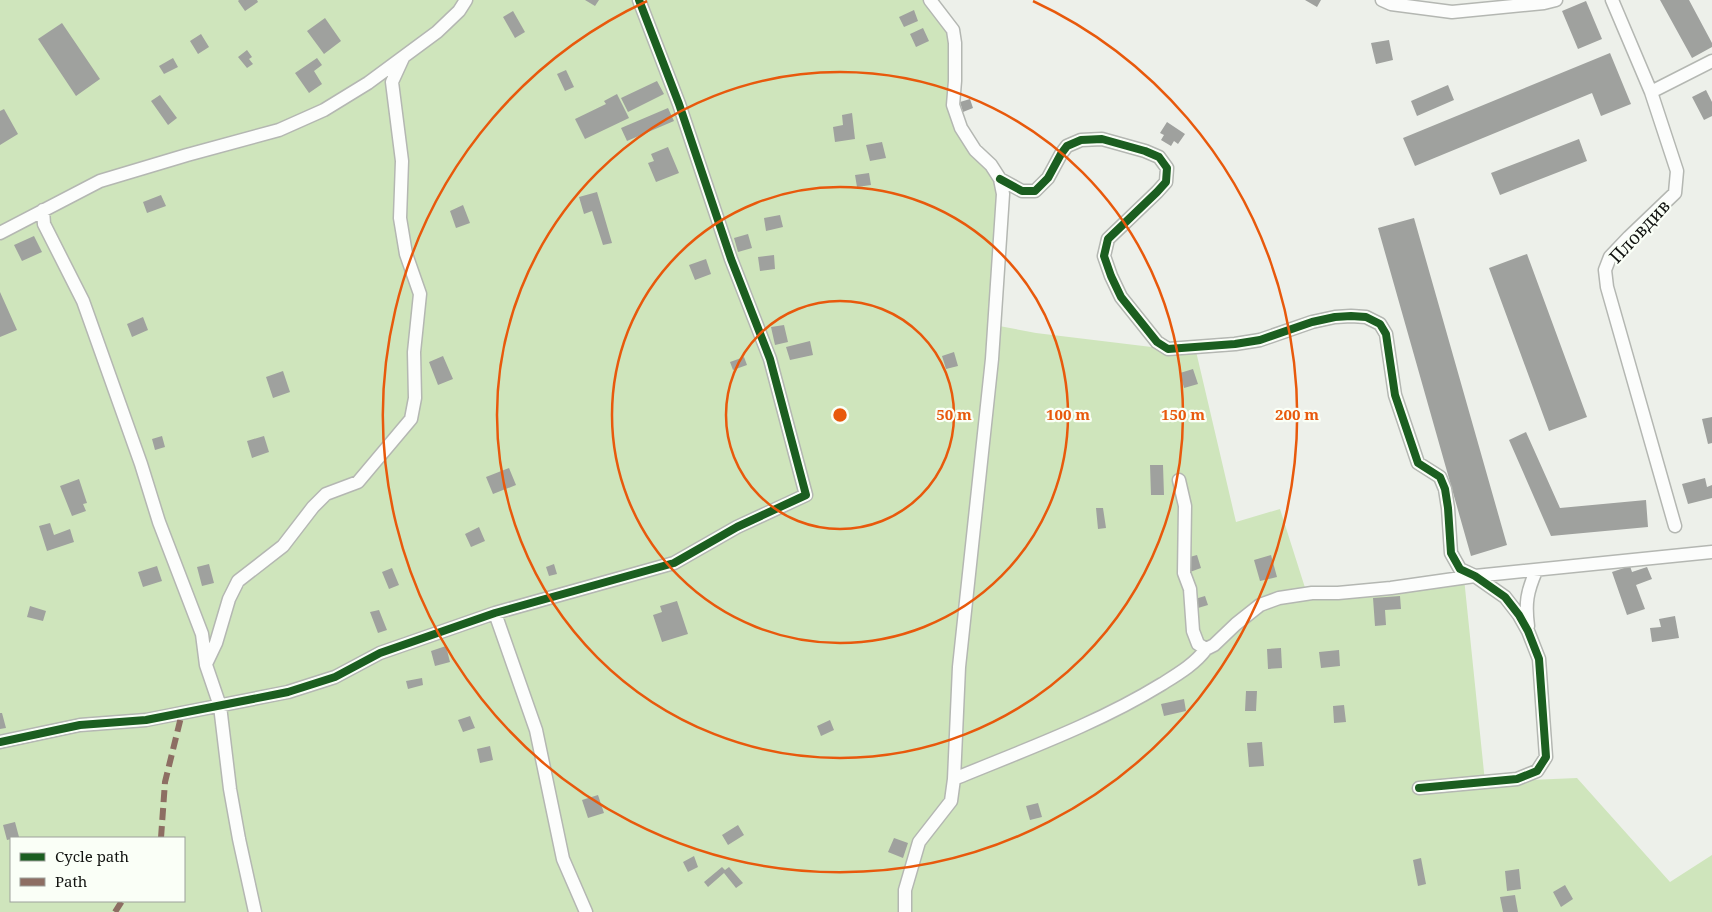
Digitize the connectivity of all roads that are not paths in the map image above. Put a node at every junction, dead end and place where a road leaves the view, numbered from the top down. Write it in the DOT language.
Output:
graph roads {
  1 [pos="466,0"];
  2 [pos="639,0"];
  3 [pos="930,0"];
  4 [pos="1382,0"];
  5 [pos="1556,0"];
  6 [pos="1612,0"];
  7 [pos="403,58"];
  8 [pos="1712,61"];
  9 [pos="1651,92"];
  10 [pos="1000,179"];
  11 [pos="43,210"];
  12 [pos="0,233"];
  13 [pos="1179,480"];
  14 [pos="1675,526"];
  15 [pos="1712,552"];
  16 [pos="1536,571"];
  17 [pos="1475,576"];
  18 [pos="495,613"];
  19 [pos="1528,631"];
  20 [pos="1206,648"];
  21 [pos="206,665"];
  22 [pos="220,706"];
  23 [pos="0,742"];
  24 [pos="954,779"];
  25 [pos="1419,788"];
  26 [pos="255,912"];
  27 [pos="586,912"];
  28 [pos="905,912"];
  1 -- 7 [label="street"];
  2 -- 18 [label="street"];
  3 -- 10 [label="street"];
  4 -- 5 [label="street"];
  6 -- 9 [label="street, Пловдив"];
  7 -- 11 [label="street"];
  7 -- 21 [label="street"];
  8 -- 9 [label="street"];
  9 -- 14 [label="street, Пловдив"];
  10 -- 17 [label="street"];
  10 -- 24 [label="street"];
  11 -- 12 [label="street"];
  11 -- 21 [label="street"];
  13 -- 20 [label="street"];
  15 -- 16 [label="street"];
  16 -- 17 [label="street"];
  16 -- 19 [label="street"];
  17 -- 19 [label="street"];
  17 -- 20 [label="street"];
  18 -- 22 [label="street"];
  18 -- 27 [label="street"];
  19 -- 25 [label="street"];
  20 -- 24 [label="street"];
  21 -- 22 [label="street"];
  22 -- 23 [label="street"];
  22 -- 26 [label="street"];
  24 -- 28 [label="street"];
}
